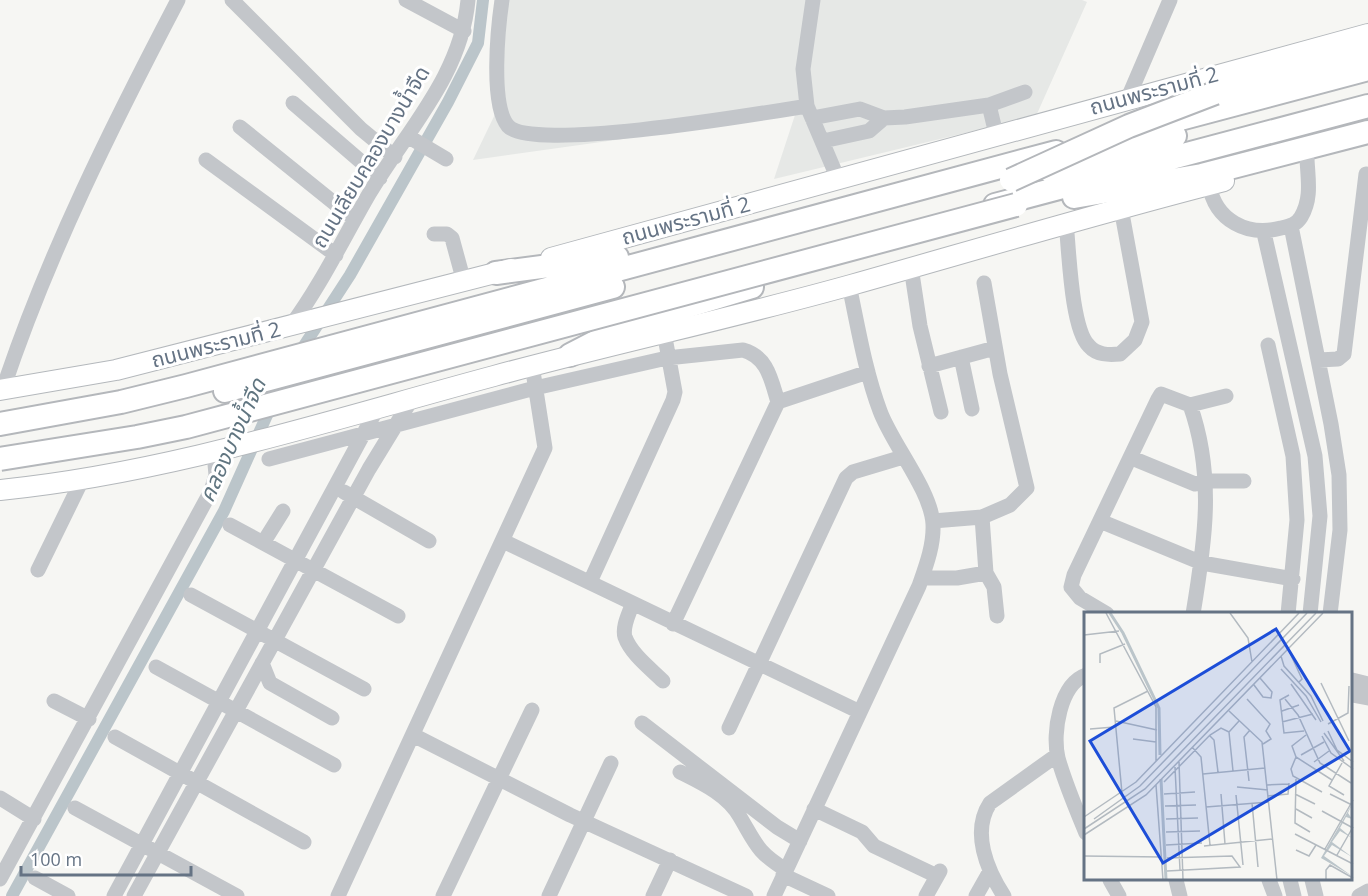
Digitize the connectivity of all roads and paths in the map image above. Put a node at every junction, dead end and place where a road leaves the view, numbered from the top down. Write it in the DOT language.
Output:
graph roads {
  1 [pos="232,0"];
  2 [pos="406,0"];
  3 [pos="468,0"];
  4 [pos="502,0"];
  5 [pos="813,0"];
  6 [pos="1170,0"];
  7 [pos="174,2"];
  8 [pos="464,31"];
  9 [pos="1368,34"];
  10 [pos="1368,52"];
  11 [pos="1368,69"];
  12 [pos="1368,85"];
  13 [pos="1025,92"];
  14 [pos="1128,98"];
  15 [pos="293,102"];
  16 [pos="989,105"];
  17 [pos="1368,106"];
  18 [pos="1368,110"];
  19 [pos="809,112"];
  20 [pos="884,118"];
  21 [pos="240,127"];
  22 [pos="1368,132"];
  23 [pos="996,134"];
  24 [pos="413,140"];
  25 [pos="823,141"];
  26 [pos="1368,142"];
  27 [pos="439,155"];
  28 [pos="395,157"];
  29 [pos="1307,159"];
  30 [pos="206,160"];
  31 [pos="1366,174"];
  32 [pos="380,178"];
  33 [pos="838,179"];
  34 [pos="1011,180"];
  35 [pos="1209,184"];
  36 [pos="1016,205"];
  37 [pos="1121,207"];
  38 [pos="354,219"];
  39 [pos="1066,222"];
  40 [pos="1291,226"];
  41 [pos="773,228"];
  42 [pos="1264,233"];
  43 [pos="434,234"];
  44 [pos="336,255"];
  45 [pos="792,260"];
  46 [pos="911,267"];
  47 [pos="496,273"];
  48 [pos="464,282"];
  49 [pos="984,283"];
  50 [pos="849,285"];
  51 [pos="296,326"];
  52 [pos="664,332"];
  53 [pos="1269,345"];
  54 [pos="995,348"];
  55 [pos="570,355"];
  56 [pos="961,357"];
  57 [pos="667,358"];
  58 [pos="1319,360"];
  59 [pos="532,366"];
  60 [pos="929,366"];
  61 [pos="868,372"];
  62 [pos="535,388"];
  63 [pos="1,393"];
  64 [pos="1226,396"];
  65 [pos="413,398"];
  66 [pos="778,402"];
  67 [pos="1190,405"];
  68 [pos="378,407"];
  69 [pos="972,409"];
  70 [pos="941,412"];
  71 [pos="0,424"];
  72 [pos="392,428"];
  73 [pos="0,434"];
  74 [pos="362,436"];
  75 [pos="223,450"];
  76 [pos="903,457"];
  77 [pos="0,458"];
  78 [pos="1132,458"];
  79 [pos="269,459"];
  80 [pos="348,459"];
  81 [pos="369,469"];
  82 [pos="130,471"];
  83 [pos="0,480"];
  84 [pos="82,480"];
  85 [pos="1207,481"];
  86 [pos="1244,481"];
  87 [pos="334,486"];
  88 [pos="0,490"];
  89 [pos="354,496"];
  90 [pos="283,511"];
  91 [pos="981,517"];
  92 [pos="933,520"];
  93 [pos="1100,521"];
  94 [pos="230,525"];
  95 [pos="429,541"];
  96 [pos="503,541"];
  97 [pos="263,543"];
  98 [pos="295,559"];
  99 [pos="1202,563"];
  100 [pos="314,568"];
  101 [pos="38,570"];
  102 [pos="986,573"];
  103 [pos="922,578"];
  104 [pos="1293,579"];
  105 [pos="590,582"];
  106 [pos="192,595"];
  107 [pos="632,605"];
  108 [pos="1104,612"];
  109 [pos="1193,612"];
  110 [pos="1288,612"];
  111 [pos="1310,612"];
  112 [pos="1330,612"];
  113 [pos="398,615"];
  114 [pos="997,616"];
  115 [pos="673,624"];
  116 [pos="256,631"];
  117 [pos="274,640"];
  118 [pos="262,663"];
  119 [pos="759,664"];
  120 [pos="156,667"];
  121 [pos="1084,676"];
  122 [pos="1353,680"];
  123 [pos="663,681"];
  124 [pos="1368,684"];
  125 [pos="364,689"];
  126 [pos="1353,695"];
  127 [pos="1368,698"];
  128 [pos="54,701"];
  129 [pos="219,701"];
  130 [pos="236,710"];
  131 [pos="532,710"];
  132 [pos="860,712"];
  133 [pos="332,718"];
  134 [pos="89,719"];
  135 [pos="642,723"];
  136 [pos="729,728"];
  137 [pos="412,735"];
  138 [pos="115,737"];
  139 [pos="1058,755"];
  140 [pos="611,763"];
  141 [pos="334,765"];
  142 [pos="680,772"];
  143 [pos="180,773"];
  144 [pos="498,779"];
  145 [pos="197,782"];
  146 [pos="0,798"];
  147 [pos="75,808"];
  148 [pos="814,809"];
  149 [pos="34,819"];
  150 [pos="585,820"];
  151 [pos="1084,827"];
  152 [pos="800,841"];
  153 [pos="304,842"];
  154 [pos="141,845"];
  155 [pos="158,853"];
  156 [pos="5,857"];
  157 [pos="670,860"];
  158 [pos="785,873"];
  159 [pos="989,873"];
  160 [pos="35,878"];
  161 [pos="0,879"];
  162 [pos="1111,881"];
  163 [pos="1176,881"];
  164 [pos="1270,881"];
  165 [pos="1290,881"];
  166 [pos="1312,881"];
  167 [pos="1368,891"];
  168 [pos="68,896"];
  169 [pos="114,896"];
  170 [pos="134,896"];
  171 [pos="237,896"];
  172 [pos="338,896"];
  173 [pos="443,896"];
  174 [pos="549,896"];
  175 [pos="653,896"];
  176 [pos="746,896"];
  177 [pos="774,896"];
  178 [pos="828,896"];
  179 [pos="926,896"];
  180 [pos="976,896"];
  181 [pos="1004,896"];
  182 [pos="1119,896"];
  183 [pos="1180,896"];
  184 [pos="1275,896"];
  185 [pos="1294,896"];
  186 [pos="1316,896"];
  187 [pos="1359,896"];
  1 -- 28 [label="street"];
  2 -- 8 [label="street"];
  3 -- 8 [label="street, ถนนเลียบคลองบางน้ำจืด"];
  4 -- 19 [label="street"];
  5 -- 19 [label="street"];
  6 -- 14 [label="street"];
  7 -- 63 [label="street"];
  8 -- 24 [label="street, ถนนเลียบคลองบางน้ำจืด"];
  9 -- 14 [label="main road, ถนนพระรามที่ 2"];
  10 -- 34 [label="highway, bridge"];
  11 -- 41 [label="highway, ถนนพระรามที่ 2"];
  12 -- 34 [label="highway, bridge"];
  13 -- 16 [label="street"];
  14 -- 23 [label="main road, ถนนพระรามที่ 2"];
  15 -- 32 [label="street"];
  16 -- 20 [label="street"];
  16 -- 23 [label="street"];
  17 -- 45 [label="highway"];
  18 -- 36 [label="highway"];
  19 -- 20 [label="street"];
  19 -- 25 [label="street"];
  20 -- 25 [label="street"];
  21 -- 38 [label="street"];
  22 -- 36 [label="highway"];
  23 -- 33 [label="main road, ถนนพระรามที่ 2"];
  24 -- 27 [label="street"];
  24 -- 28 [label="street, ถนนเลียบคลองบางน้ำจืด"];
  25 -- 33 [label="street"];
  26 -- 29 [label="main road"];
  28 -- 32 [label="street, ถนนเลียบคลองบางน้ำจืด"];
  29 -- 35 [label="main road"];
  29 -- 40 [label="street"];
  30 -- 44 [label="street"];
  31 -- 58 [label="street"];
  32 -- 38 [label="street, ถนนเลียบคลองบางน้ำจืด"];
  33 -- 47 [label="main road, ถนนพระรามที่ 2"];
  34 -- 73 [label="highway"];
  35 -- 37 [label="main road"];
  35 -- 42 [label="street"];
  36 -- 77 [label="highway, bridge"];
  37 -- 39 [label="main road"];
  37 -- 39 [label="street"];
  38 -- 44 [label="street, ถนนเลียบคลองบางน้ำจืด"];
  39 -- 46 [label="main road"];
  40 -- 42 [label="street"];
  40 -- 58 [label="street"];
  41 -- 47 [label="highway"];
  41 -- 71 [label="highway, ถนนพระรามที่ 2"];
  42 -- 111 [label="street"];
  43 -- 48 [label="street"];
  44 -- 51 [label="street, ถนนเลียบคลองบางน้ำจืด"];
  45 -- 55 [label="highway"];
  45 -- 77 [label="highway, bridge"];
  46 -- 50 [label="main road"];
  46 -- 60 [label="street"];
  47 -- 48 [label="main road, ถนนพระรามที่ 2"];
  48 -- 51 [label="main road, ถนนพระรามที่ 2"];
  49 -- 54 [label="street"];
  50 -- 52 [label="main road"];
  50 -- 61 [label="street"];
  51 -- 63 [label="main road, ถนนพระรามที่ 2"];
  52 -- 55 [label="main road"];
  52 -- 57 [label="street"];
  53 -- 104 [label="street"];
  54 -- 56 [label="street"];
  54 -- 91 [label="street"];
  55 -- 59 [label="main road"];
  56 -- 60 [label="street"];
  56 -- 69 [label="street"];
  57 -- 62 [label="street"];
  57 -- 66 [label="street"];
  57 -- 105 [label="street"];
  58 -- 112 [label="street"];
  59 -- 62 [label="street"];
  59 -- 65 [label="main road"];
  60 -- 70 [label="street"];
  61 -- 66 [label="street"];
  61 -- 76 [label="street"];
  62 -- 72 [label="street"];
  62 -- 96 [label="street"];
  64 -- 67 [label="street"];
  65 -- 68 [label="main road"];
  65 -- 72 [label="street"];
  66 -- 115 [label="street"];
  67 -- 78 [label="street"];
  67 -- 85 [label="street"];
  68 -- 74 [label="street"];
  68 -- 75 [label="main road"];
  72 -- 74 [label="street"];
  72 -- 81 [label="street"];
  74 -- 79 [label="street"];
  74 -- 80 [label="street"];
  75 -- 82 [label="main road"];
  75 -- 134 [label="street"];
  76 -- 92 [label="street"];
  76 -- 119 [label="street"];
  78 -- 85 [label="street"];
  78 -- 93 [label="street"];
  80 -- 81 [label="street"];
  80 -- 87 [label="street"];
  81 -- 89 [label="street"];
  82 -- 83 [label="main road"];
  82 -- 84 [label="main road"];
  84 -- 88 [label="main road"];
  84 -- 101 [label="street"];
  85 -- 86 [label="street"];
  85 -- 99 [label="street"];
  87 -- 89 [label="street"];
  87 -- 98 [label="street"];
  89 -- 95 [label="street"];
  89 -- 100 [label="street"];
  90 -- 97 [label="street"];
  91 -- 92 [label="street"];
  91 -- 102 [label="street"];
  92 -- 103 [label="street"];
  93 -- 99 [label="street"];
  93 -- 108 [label="street"];
  94 -- 97 [label="street"];
  96 -- 105 [label="street"];
  96 -- 137 [label="street"];
  97 -- 98 [label="street"];
  98 -- 100 [label="street"];
  98 -- 116 [label="street"];
  99 -- 104 [label="street"];
  99 -- 109 [label="street"];
  100 -- 113 [label="street"];
  100 -- 117 [label="street"];
  102 -- 103 [label="street"];
  102 -- 114 [label="street"];
  103 -- 132 [label="street"];
  104 -- 110 [label="street"];
  105 -- 107 [label="street"];
  106 -- 116 [label="street"];
  107 -- 115 [label="street"];
  107 -- 123 [label="street"];
  115 -- 119 [label="street"];
  116 -- 117 [label="street"];
  116 -- 129 [label="street"];
  117 -- 118 [label="street"];
  117 -- 125 [label="street"];
  118 -- 130 [label="street"];
  118 -- 133 [label="street"];
  119 -- 132 [label="street"];
  119 -- 136 [label="street"];
  120 -- 129 [label="street"];
  121 -- 139 [label="street"];
  122 -- 124 [label="street"];
  126 -- 127 [label="street"];
  128 -- 134 [label="street"];
  129 -- 130 [label="street"];
  129 -- 143 [label="street"];
  130 -- 141 [label="street"];
  130 -- 145 [label="street"];
  131 -- 144 [label="street"];
  132 -- 148 [label="street"];
  134 -- 149 [label="street"];
  135 -- 152 [label="street"];
  137 -- 144 [label="street"];
  137 -- 172 [label="street"];
  138 -- 143 [label="street"];
  139 -- 151 [label="street"];
  139 -- 159 [label="street"];
  140 -- 150 [label="street"];
  142 -- 158 [label="street"];
  143 -- 145 [label="street"];
  143 -- 154 [label="street"];
  144 -- 150 [label="street"];
  144 -- 173 [label="street"];
  145 -- 153 [label="street"];
  145 -- 155 [label="street"];
  146 -- 149 [label="street"];
  147 -- 154 [label="street"];
  148 -- 152 [label="street"];
  148 -- 179 [label="street"];
  149 -- 156 [label="street"];
  150 -- 157 [label="street"];
  150 -- 174 [label="street"];
  152 -- 158 [label="street"];
  154 -- 155 [label="street"];
  154 -- 169 [label="street"];
  155 -- 170 [label="street"];
  155 -- 171 [label="street"];
  156 -- 161 [label="street"];
  157 -- 175 [label="street"];
  157 -- 176 [label="street"];
  158 -- 177 [label="street"];
  158 -- 178 [label="street"];
  159 -- 180 [label="street"];
  159 -- 181 [label="street"];
  160 -- 168 [label="street"];
  162 -- 182 [label="street"];
  163 -- 183 [label="street"];
  164 -- 184 [label="street"];
  165 -- 185 [label="street"];
  166 -- 186 [label="street"];
  167 -- 187 [label="street"];
}
